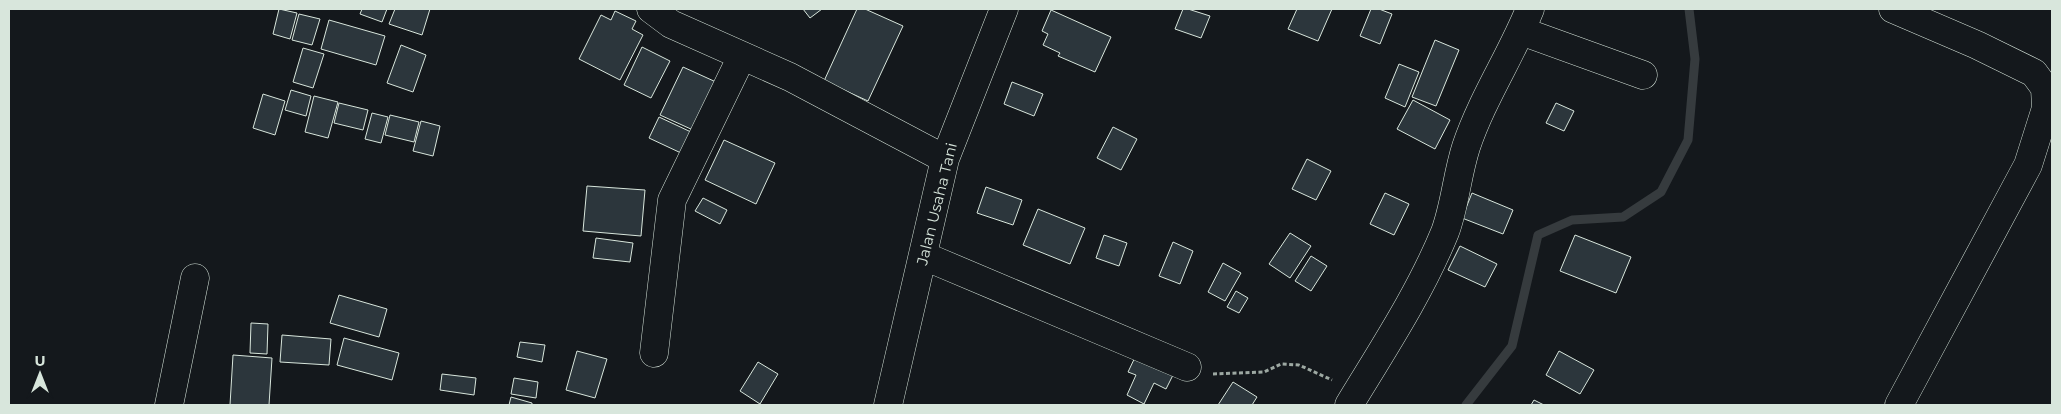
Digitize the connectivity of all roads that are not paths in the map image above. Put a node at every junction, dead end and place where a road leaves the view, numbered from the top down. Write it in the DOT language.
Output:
graph roads {
  1 [pos="651,9"];
  2 [pos="1004,9"];
  3 [pos="1893,9"];
  4 [pos="1525,20"];
  5 [pos="742,56"];
  6 [pos="1643,75"];
  7 [pos="945,160"];
  8 [pos="924,256"];
  9 [pos="195,278"];
  10 [pos="654,353"];
  11 [pos="1187,367"];
  12 [pos="1353,398"];
  13 [pos="169,405"];
  14 [pos="888,405"];
  15 [pos="1899,405"];
  1 -- 5 [label="street"];
  2 -- 7 [label="street, Jalan Usaha Tani"];
  3 -- 15 [label="street"];
  4 -- 6 [label="street"];
  4 -- 12 [label="street"];
  5 -- 7 [label="street"];
  5 -- 10 [label="street"];
  7 -- 8 [label="street, Jalan Usaha Tani"];
  8 -- 11 [label="street"];
  8 -- 14 [label="street, Jalan Usaha Tani"];
  9 -- 13 [label="street"];
}
